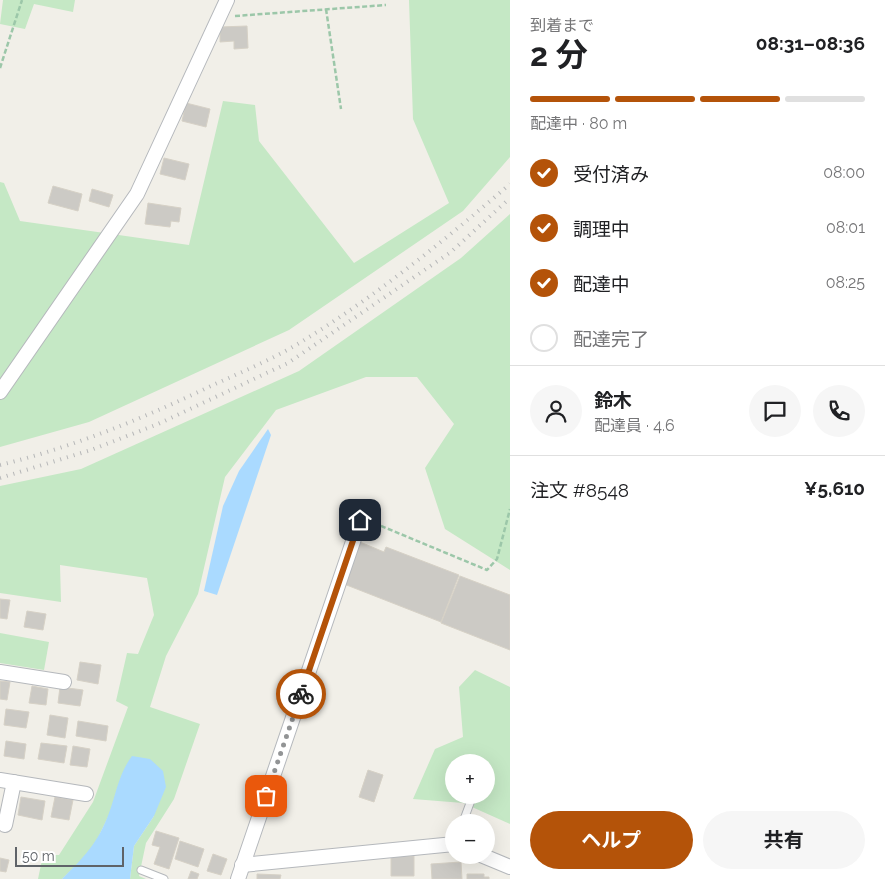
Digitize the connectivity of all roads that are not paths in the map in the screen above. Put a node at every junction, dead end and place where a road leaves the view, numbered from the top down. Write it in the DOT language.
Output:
graph roads {
  1 [pos="226,0"];
  2 [pos="0,392"];
  3 [pos="360,520"];
  4 [pos="0,672"];
  5 [pos="64,682"];
  6 [pos="7,781"];
  7 [pos="86,794"];
  8 [pos="5,825"];
  9 [pos="445,845"];
  10 [pos="495,861"];
  11 [pos="242,865"];
  12 [pos="510,867"];
  13 [pos="141,870"];
  14 [pos="164,879"];
  15 [pos="238,879"];
  1 -- 2 [label="street"];
  3 -- 11 [label="street"];
  4 -- 5 [label="street"];
  6 -- 7 [label="street"];
  6 -- 8 [label="street"];
  9 -- 11 [label="street"];
  10 -- 12 [label="street"];
  11 -- 15 [label="street"];
  13 -- 14 [label="lane"];
}
